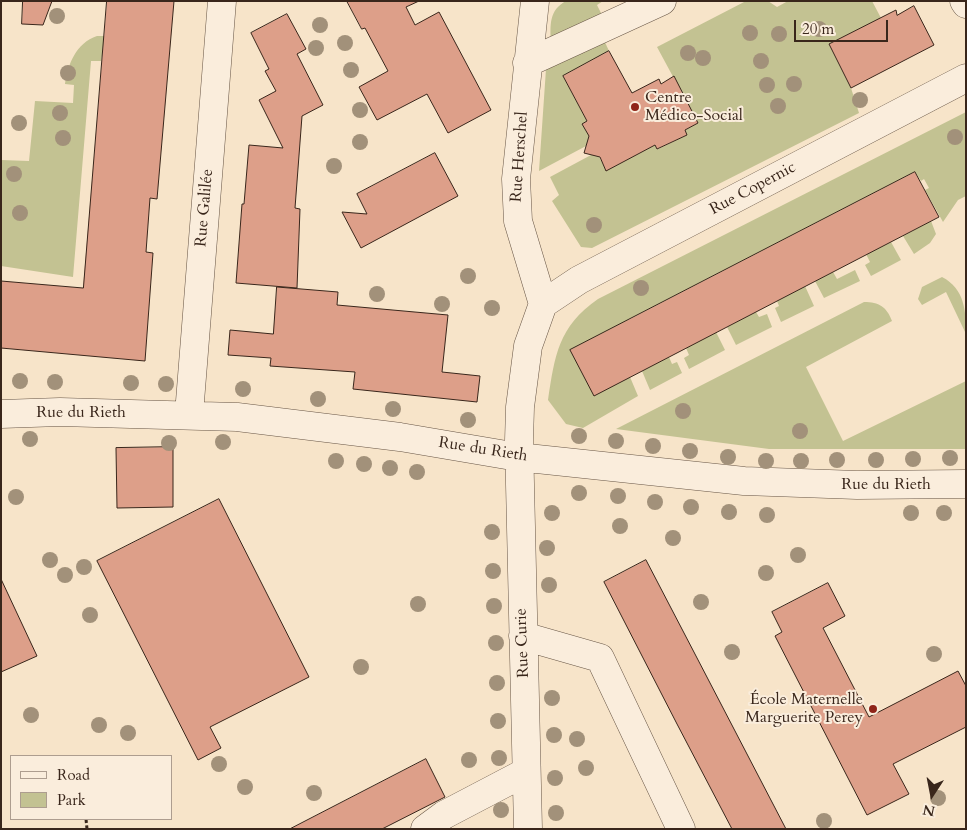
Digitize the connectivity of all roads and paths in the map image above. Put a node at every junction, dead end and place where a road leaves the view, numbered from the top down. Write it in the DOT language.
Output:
graph roads {
  1 [pos="222,1"];
  2 [pos="534,1"];
  3 [pos="662,1"];
  4 [pos="527,63"];
  5 [pos="966,78"];
  6 [pos="543,304"];
  7 [pos="1,414"];
  8 [pos="189,414"];
  9 [pos="518,457"];
  10 [pos="966,484"];
  11 [pos="522,636"];
  12 [pos="526,772"];
  13 [pos="424,829"];
  14 [pos="528,829"];
  15 [pos="681,829"];
  1 -- 8 [label="street, Rue Galilée"];
  2 -- 4 [label="street, Rue Herschel"];
  3 -- 4 [label="street"];
  4 -- 6 [label="street, Rue Herschel"];
  5 -- 6 [label="street, Rue Copernic"];
  6 -- 9 [label="street"];
  7 -- 8 [label="street, Rue du Rieth"];
  8 -- 9 [label="street, Rue du Rieth"];
  9 -- 10 [label="street, Rue du Rieth"];
  9 -- 11 [label="street, Rue Curie"];
  11 -- 12 [label="street, Rue Curie"];
  11 -- 15 [label="street"];
  12 -- 13 [label="street"];
  12 -- 14 [label="street, Rue Curie"];
}
